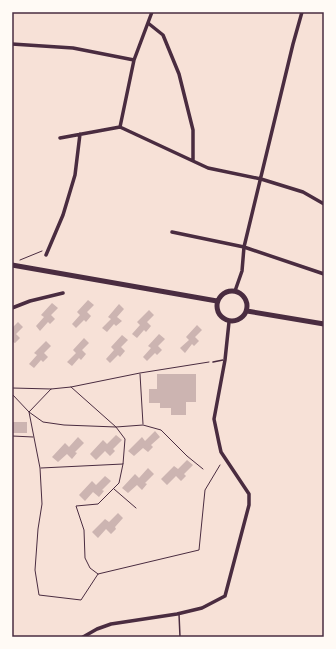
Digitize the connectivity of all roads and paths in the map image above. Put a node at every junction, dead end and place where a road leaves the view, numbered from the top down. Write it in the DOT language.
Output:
graph roads {
  1 [pos="152,12"];
  2 [pos="302,12"];
  3 [pos="148,23"];
  4 [pos="12,44"];
  5 [pos="134,60"];
  6 [pos="120,127"];
  7 [pos="80,134"];
  8 [pos="60,138"];
  9 [pos="193,160"];
  10 [pos="261,179"];
  11 [pos="324,204"];
  12 [pos="172,232"];
  13 [pos="244,247"];
  14 [pos="49,248"];
  15 [pos="46,255"];
  16 [pos="20,260"];
  17 [pos="12,265"];
  18 [pos="324,274"];
  19 [pos="235,291"];
  20 [pos="63,293"];
  21 [pos="217,301"];
  22 [pos="12,308"];
  23 [pos="247,311"];
  24 [pos="229,322"];
  25 [pos="324,324"];
  26 [pos="225,360"];
  27 [pos="213,362"];
  28 [pos="140,373"];
  29 [pos="71,387"];
  30 [pos="12,388"];
  31 [pos="51,389"];
  32 [pos="12,394"];
  33 [pos="29,412"];
  34 [pos="143,425"];
  35 [pos="116,427"];
  36 [pos="12,436"];
  37 [pos="33,436"];
  38 [pos="123,464"];
  39 [pos="220,465"];
  40 [pos="40,468"];
  41 [pos="203,468"];
  42 [pos="114,488"];
  43 [pos="136,508"];
  44 [pos="98,574"];
  45 [pos="179,614"];
  46 [pos="83,637"];
  47 [pos="180,637"];
  1 -- 3 [label="street"];
  2 -- 10 [label="street"];
  3 -- 5 [label="street"];
  3 -- 9 [label="street"];
  4 -- 5 [label="street"];
  5 -- 6 [label="street"];
  6 -- 7 [label="street"];
  6 -- 9 [label="street"];
  7 -- 8 [label="street"];
  7 -- 14 [label="street"];
  9 -- 10 [label="street"];
  10 -- 11 [label="street"];
  10 -- 13 [label="street"];
  12 -- 13 [label="street"];
  13 -- 18 [label="street"];
  13 -- 19 [label="street"];
  14 -- 15 [label="street"];
  14 -- 16 [label="path"];
  17 -- 21 [label="main road"];
  19 -- 21 [label="main road"];
  19 -- 23 [label="main road"];
  20 -- 22 [label="street"];
  21 -- 24 [label="main road"];
  23 -- 24 [label="main road"];
  23 -- 25 [label="main road"];
  24 -- 26 [label="street"];
  26 -- 27 [label="lane"];
  26 -- 45 [label="street"];
  27 -- 28 [label="path"];
  28 -- 29 [label="path"];
  28 -- 34 [label="path"];
  29 -- 31 [label="path"];
  29 -- 35 [label="path"];
  30 -- 31 [label="path"];
  31 -- 33 [label="path"];
  32 -- 33 [label="path"];
  33 -- 35 [label="path"];
  33 -- 37 [label="path"];
  34 -- 35 [label="path"];
  34 -- 41 [label="path"];
  35 -- 38 [label="path"];
  36 -- 37 [label="path"];
  37 -- 40 [label="path"];
  38 -- 40 [label="path"];
  38 -- 42 [label="path"];
  39 -- 44 [label="path"];
  40 -- 44 [label="path"];
  42 -- 43 [label="path"];
  42 -- 44 [label="path"];
  45 -- 46 [label="street"];
  45 -- 47 [label="lane"];
}
